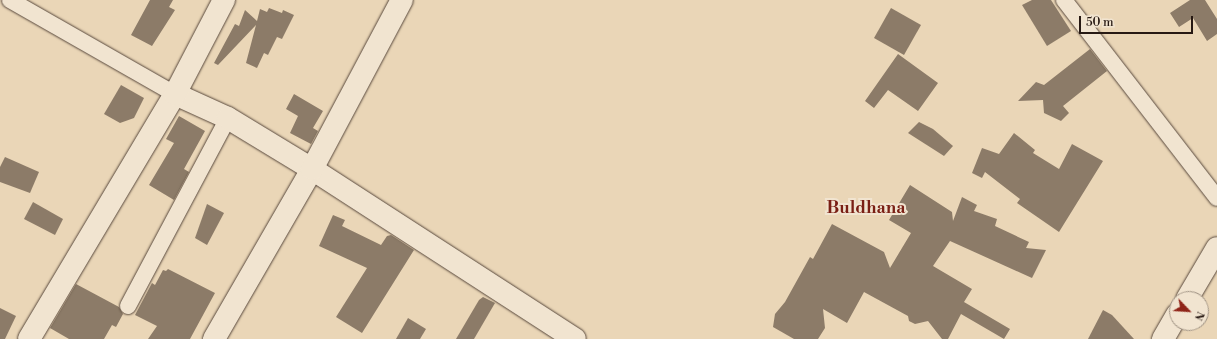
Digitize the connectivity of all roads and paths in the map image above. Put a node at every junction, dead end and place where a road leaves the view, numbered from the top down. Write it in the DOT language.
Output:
graph roads {
  1 [pos="10,0"];
  2 [pos="224,0"];
  3 [pos="402,0"];
  4 [pos="1064,0"];
  5 [pos="175,94"];
  6 [pos="228,118"];
  7 [pos="312,169"];
  8 [pos="1217,198"];
  9 [pos="1217,248"];
  10 [pos="1192,291"];
  11 [pos="128,306"];
  12 [pos="1169,329"];
  13 [pos="29,339"];
  14 [pos="214,339"];
  15 [pos="575,339"];
  16 [pos="1163,339"];
  1 -- 5 [label="street"];
  2 -- 5 [label="street"];
  3 -- 7 [label="street"];
  4 -- 8 [label="street"];
  5 -- 6 [label="street"];
  5 -- 13 [label="street"];
  6 -- 7 [label="street"];
  6 -- 11 [label="street"];
  7 -- 14 [label="street"];
  7 -- 15 [label="street"];
  9 -- 10 [label="street"];
  12 -- 16 [label="street"];
}
